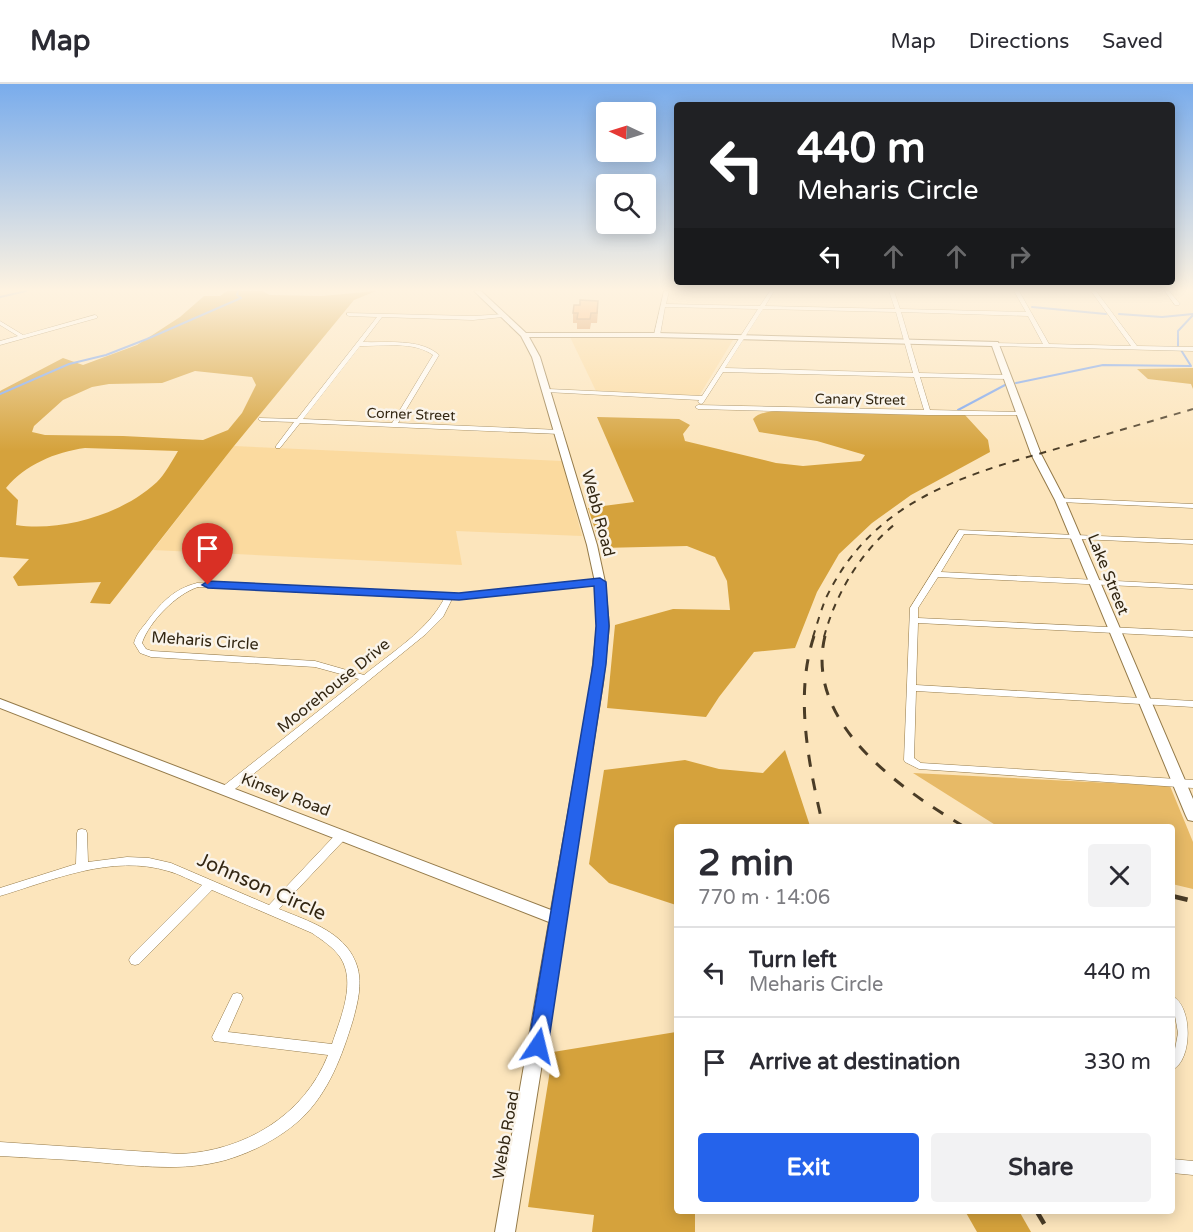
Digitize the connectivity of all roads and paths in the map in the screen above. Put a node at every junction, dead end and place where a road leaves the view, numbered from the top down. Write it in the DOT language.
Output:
graph roads {
  1 [pos="359,344"];
  2 [pos="995,344"];
  3 [pos="376,345"];
  4 [pos="529,345"];
  5 [pos="737,345"];
  6 [pos="908,345"];
  7 [pos="1025,345"];
  8 [pos="1047,345"];
  9 [pos="1133,345"];
  10 [pos="1135,347"];
  11 [pos="1193,349"];
  12 [pos="721,370"];
  13 [pos="916,375"];
  14 [pos="1007,377"];
  15 [pos="548,391"];
  16 [pos="704,398"];
  17 [pos="928,412"];
  18 [pos="1021,414"];
  19 [pos="261,419"];
  20 [pos="299,421"];
  21 [pos="394,425"];
  22 [pos="560,432"];
  23 [pos="278,447"];
  24 [pos="1060,500"];
  25 [pos="1193,506"];
  26 [pos="1076,537"];
  27 [pos="1193,542"];
  28 [pos="936,574"];
  29 [pos="600,582"];
  30 [pos="1094,582"];
  31 [pos="1193,587"];
  32 [pos="449,597"];
  33 [pos="913,620"];
  34 [pos="1114,630"];
  35 [pos="1193,634"];
  36 [pos="366,678"];
  37 [pos="911,688"];
  38 [pos="1143,701"];
  39 [pos="0,703"];
  40 [pos="1193,704"];
  41 [pos="1178,782"];
  42 [pos="1193,784"];
  43 [pos="226,790"];
  44 [pos="1193,816"];
  45 [pos="82,833"];
  46 [pos="342,835"];
  47 [pos="82,867"];
  48 [pos="211,884"];
  49 [pos="0,892"];
  50 [pos="271,910"];
  51 [pos="558,919"];
  52 [pos="135,960"];
  53 [pos="237,998"];
  54 [pos="1175,1004"];
  55 [pos="336,1050"];
  56 [pos="1175,1060"];
  57 [pos="0,1149"];
  58 [pos="1175,1164"];
  59 [pos="1193,1168"];
  60 [pos="505,1232"];
  1 -- 20 [label="street"];
  2 -- 14 [label="street, Lake Street"];
  3 -- 21 [label="street"];
  4 -- 15 [label="street, Webb Road"];
  5 -- 12 [label="street"];
  6 -- 13 [label="street"];
  7 -- 8 [label="street"];
  8 -- 10 [label="street"];
  9 -- 10 [label="street"];
  10 -- 11 [label="street"];
  12 -- 13 [label="street"];
  12 -- 16 [label="street"];
  13 -- 14 [label="street"];
  13 -- 17 [label="street"];
  14 -- 18 [label="street, Lake Street"];
  15 -- 16 [label="street"];
  15 -- 22 [label="street, Webb Road"];
  16 -- 17 [label="street, Canary Street"];
  17 -- 18 [label="street, Canary Street"];
  18 -- 24 [label="street, Lake Street"];
  19 -- 20 [label="street, Corner Street"];
  20 -- 21 [label="street, Corner Street"];
  20 -- 23 [label="street"];
  21 -- 22 [label="street, Corner Street"];
  22 -- 29 [label="street, Webb Road"];
  24 -- 25 [label="street"];
  24 -- 26 [label="street, Lake Street"];
  26 -- 27 [label="street"];
  26 -- 28 [label="street"];
  26 -- 30 [label="street, Lake Street"];
  28 -- 30 [label="street"];
  28 -- 33 [label="street"];
  29 -- 32 [label="street, Meharis Circle"];
  29 -- 51 [label="street, Webb Road"];
  30 -- 31 [label="street"];
  30 -- 34 [label="street, Lake Street"];
  32 -- 36 [label="street, Moorehouse Drive"];
  32 -- 36 [label="street, Meharis Circle"];
  33 -- 34 [label="street"];
  33 -- 37 [label="street"];
  34 -- 35 [label="street"];
  34 -- 38 [label="street, Lake Street"];
  36 -- 43 [label="street, Moorehouse Drive"];
  37 -- 38 [label="street"];
  37 -- 41 [label="street"];
  38 -- 40 [label="street"];
  38 -- 41 [label="street, Lake Street"];
  39 -- 43 [label="street, Kinsey Road"];
  41 -- 42 [label="street"];
  41 -- 44 [label="street, Lake Street"];
  43 -- 46 [label="street, Kinsey Road"];
  45 -- 47 [label="street"];
  46 -- 50 [label="street"];
  46 -- 51 [label="street, Kinsey Road"];
  47 -- 48 [label="street, Johnson Circle"];
  47 -- 49 [label="street, Johnson Circle"];
  48 -- 50 [label="street, Johnson Circle"];
  48 -- 52 [label="street"];
  50 -- 55 [label="street, Johnson Circle"];
  51 -- 60 [label="street, Webb Road"];
  53 -- 55 [label="street"];
  54 -- 56 [label="street"];
  55 -- 57 [label="street, Johnson Circle"];
  58 -- 59 [label="street"];
}
